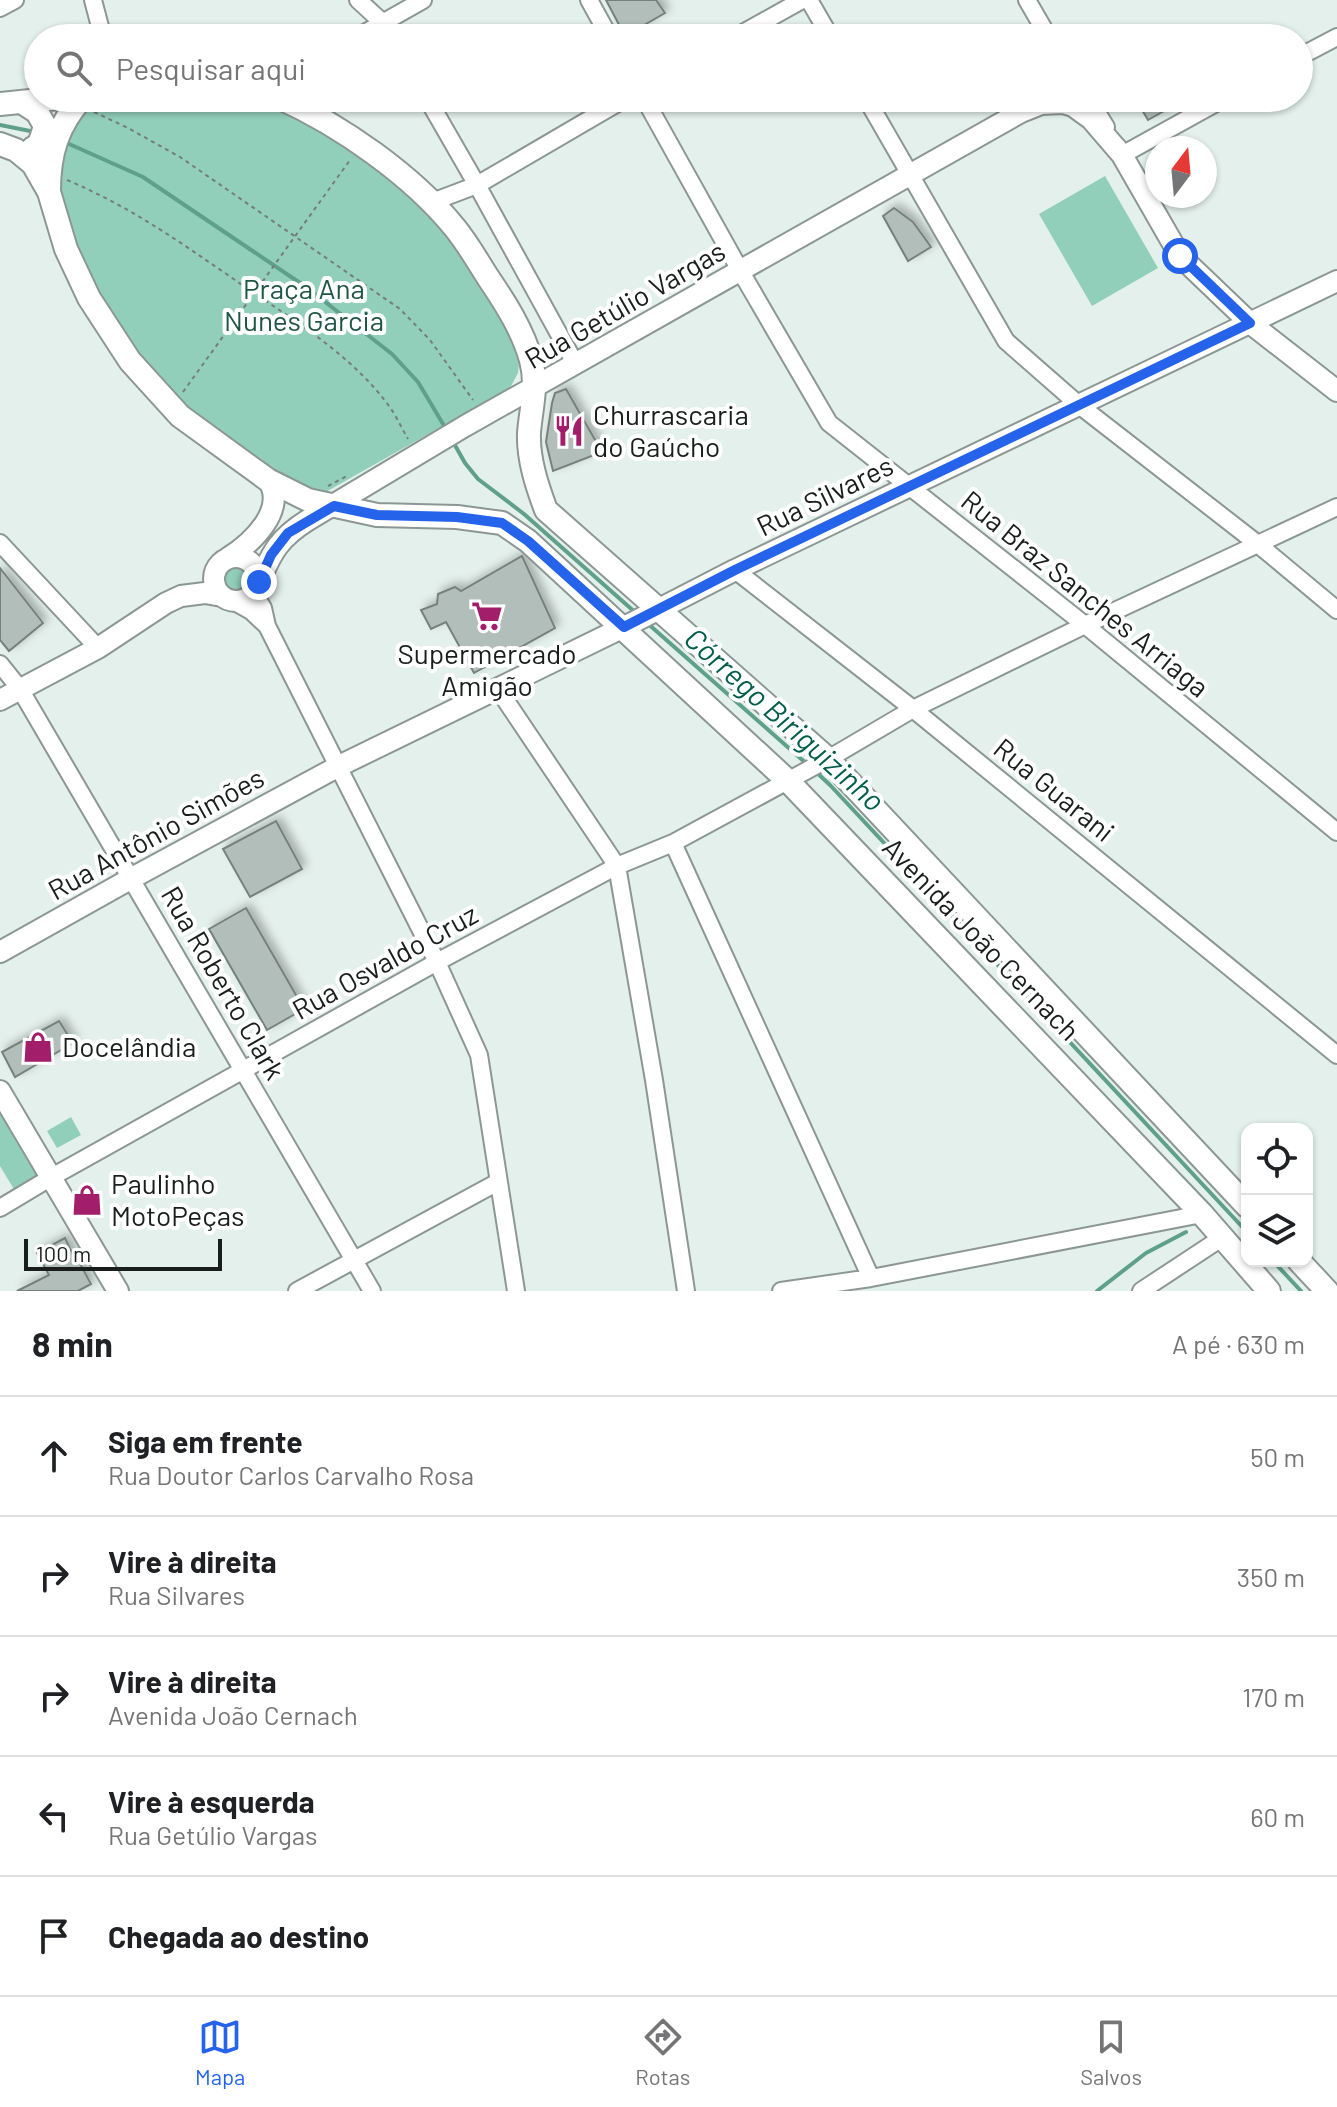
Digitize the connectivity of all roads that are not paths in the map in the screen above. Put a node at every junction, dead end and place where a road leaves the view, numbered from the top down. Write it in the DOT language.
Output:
graph roads {
  1 [pos="15,0"];
  2 [pos="93,0"];
  3 [pos="358,0"];
  4 [pos="423,0"];
  5 [pos="589,0"];
  6 [pos="802,0"];
  7 [pos="809,0"];
  8 [pos="1027,0"];
  9 [pos="0,8"];
  10 [pos="382,22"];
  11 [pos="99,24"];
  12 [pos="379,24"];
  13 [pos="602,24"];
  14 [pos="759,24"];
  15 [pos="823,24"];
  16 [pos="1041,24"];
  17 [pos="1337,37"];
  18 [pos="1313,50"];
  19 [pos="23,103"];
  20 [pos="0,104"];
  21 [pos="37,112"];
  22 [pos="70,112"];
  23 [pos="309,112"];
  24 [pos="435,112"];
  25 [pos="602,112"];
  26 [pos="652,112"];
  27 [pos="874,112"];
  28 [pos="1021,112"];
  29 [pos="1081,112"];
  30 [pos="1096,112"];
  31 [pos="1200,112"];
  32 [pos="8,147"];
  33 [pos="1122,155"];
  34 [pos="910,175"];
  35 [pos="54,184"];
  36 [pos="477,185"];
  37 [pos="432,202"];
  38 [pos="741,272"];
  39 [pos="1337,281"];
  40 [pos="1250,323"];
  41 [pos="576,365"];
  42 [pos="535,388"];
  43 [pos="1337,391"];
  44 [pos="1079,405"];
  45 [pos="268,480"];
  46 [pos="908,487"];
  47 [pos="329,498"];
  48 [pos="1337,507"];
  49 [pos="0,543"];
  50 [pos="1259,545"];
  51 [pos="228,558"];
  52 [pos="735,570"];
  53 [pos="256,587"];
  54 [pos="228,598"];
  55 [pos="1337,610"];
  56 [pos="641,618"];
  57 [pos="1085,625"];
  58 [pos="267,626"];
  59 [pos="98,648"];
  60 [pos="0,664"];
  61 [pos="20,689"];
  62 [pos="498,689"];
  63 [pos="0,700"];
  64 [pos="913,709"];
  65 [pos="824,761"];
  66 [pos="339,766"];
  67 [pos="795,777"];
  68 [pos="1337,832"];
  69 [pos="673,843"];
  70 [pos="617,866"];
  71 [pos="132,878"];
  72 [pos="0,952"];
  73 [pos="437,962"];
  74 [pos="1337,1055"];
  75 [pos="244,1070"];
  76 [pos="0,1091"];
  77 [pos="50,1178"];
  78 [pos="498,1182"];
  79 [pos="3,1199"];
  80 [pos="1241,1200"];
  81 [pos="1202,1214"];
  82 [pos="1223,1237"];
  83 [pos="353,1259"];
  84 [pos="1305,1267"];
  85 [pos="871,1278"];
  86 [pos="118,1291"];
  87 [pos="297,1291"];
  88 [pos="372,1291"];
  89 [pos="516,1291"];
  90 [pos="686,1291"];
  91 [pos="781,1291"];
  92 [pos="1141,1291"];
  93 [pos="1269,1291"];
  94 [pos="1327,1291"];
  1 -- 9 [label="street"];
  2 -- 11 [label="street"];
  3 -- 10 [label="street"];
  4 -- 10 [label="street"];
  5 -- 13 [label="street"];
  6 -- 14 [label="street"];
  7 -- 15 [label="street"];
  8 -- 16 [label="street"];
  10 -- 12 [label="street"];
  17 -- 18 [label="street"];
  19 -- 20 [label="main road"];
  21 -- 32 [label="main road"];
  22 -- 35 [label="main road"];
  23 -- 37 [label="main road, Avenida João Cernach"];
  24 -- 36 [label="street"];
  25 -- 36 [label="street"];
  26 -- 38 [label="street, Rua Braz Sanches Arriaga"];
  27 -- 34 [label="street"];
  28 -- 34 [label="street, Rua Getúlio Vargas"];
  29 -- 33 [label="street"];
  30 -- 33 [label="street"];
  31 -- 33 [label="street"];
  32 -- 35 [label="main road, Avenida João Cernach"];
  33 -- 40 [label="street"];
  34 -- 38 [label="street, Rua Getúlio Vargas"];
  34 -- 44 [label="street"];
  35 -- 45 [label="main road, Avenida João Cernach"];
  36 -- 37 [label="street"];
  36 -- 41 [label="street"];
  37 -- 42 [label="main road, Avenida João Cernach"];
  38 -- 41 [label="street, Rua Getúlio Vargas"];
  38 -- 46 [label="street, Rua Braz Sanches Arriaga"];
  39 -- 40 [label="street, Rua Silvares"];
  40 -- 43 [label="street"];
  40 -- 44 [label="street, Rua Silvares"];
  41 -- 42 [label="street, Rua Getúlio Vargas"];
  42 -- 47 [label="street, Rua Getúlio Vargas"];
  42 -- 56 [label="main road, Avenida João Cernach"];
  44 -- 46 [label="street, Rua Silvares"];
  44 -- 50 [label="street"];
  45 -- 47 [label="main road, Avenida João Cernach"];
  45 -- 51 [label="street"];
  46 -- 52 [label="street, Rua Silvares"];
  46 -- 57 [label="street, Rua Braz Sanches Arriaga"];
  47 -- 53 [label="street, Rua Getúlio Vargas"];
  47 -- 56 [label="main road, Avenida João Cernach"];
  48 -- 50 [label="street, Rua Osvaldo Cruz"];
  49 -- 59 [label="street"];
  50 -- 55 [label="street"];
  50 -- 57 [label="street, Rua Osvaldo Cruz"];
  51 -- 53 [label="street"];
  51 -- 54 [label="street"];
  52 -- 56 [label="street, Rua Silvares"];
  52 -- 64 [label="street, Rua Guarani"];
  53 -- 54 [label="street"];
  53 -- 58 [label="street"];
  54 -- 58 [label="street"];
  54 -- 59 [label="street"];
  56 -- 62 [label="street, Rua Silvares"];
  56 -- 65 [label="main road, Avenida João Cernach"];
  56 -- 67 [label="main road, Avenida João Cernach"];
  57 -- 64 [label="street, Rua Osvaldo Cruz"];
  57 -- 68 [label="street, Rua Braz Sanches Arriaga"];
  58 -- 66 [label="street"];
  59 -- 61 [label="street"];
  60 -- 61 [label="street, Rua Roberto Clark"];
  61 -- 63 [label="street"];
  61 -- 71 [label="street, Rua Roberto Clark"];
  62 -- 66 [label="street, Rua Silvares"];
  62 -- 70 [label="street"];
  64 -- 65 [label="street, Rua Osvaldo Cruz"];
  64 -- 74 [label="street, Rua Guarani"];
  65 -- 67 [label="street, Rua Osvaldo Cruz"];
  65 -- 80 [label="main road, Avenida João Cernach"];
  66 -- 71 [label="street, Rua Antônio Simões"];
  66 -- 73 [label="street"];
  67 -- 69 [label="street, Rua Osvaldo Cruz"];
  67 -- 81 [label="main road, Avenida João Cernach"];
  69 -- 70 [label="street, Rua Osvaldo Cruz"];
  69 -- 85 [label="street"];
  70 -- 73 [label="street, Rua Osvaldo Cruz"];
  70 -- 90 [label="street"];
  71 -- 72 [label="street, Rua Antônio Simões"];
  71 -- 75 [label="street, Rua Roberto Clark"];
  73 -- 75 [label="street, Rua Osvaldo Cruz"];
  73 -- 78 [label="street"];
  75 -- 77 [label="street, Rua Osvaldo Cruz"];
  75 -- 83 [label="street, Rua Roberto Clark"];
  76 -- 77 [label="street"];
  77 -- 79 [label="street, Rua Osvaldo Cruz"];
  77 -- 86 [label="street"];
  78 -- 83 [label="street"];
  78 -- 89 [label="street"];
  81 -- 82 [label="main road, Avenida João Cernach"];
  81 -- 85 [label="street"];
  82 -- 92 [label="street"];
  82 -- 93 [label="main road, Avenida João Cernach"];
  83 -- 87 [label="street"];
  83 -- 88 [label="street, Rua Roberto Clark"];
  84 -- 94 [label="main road"];
  85 -- 91 [label="street"];
}
